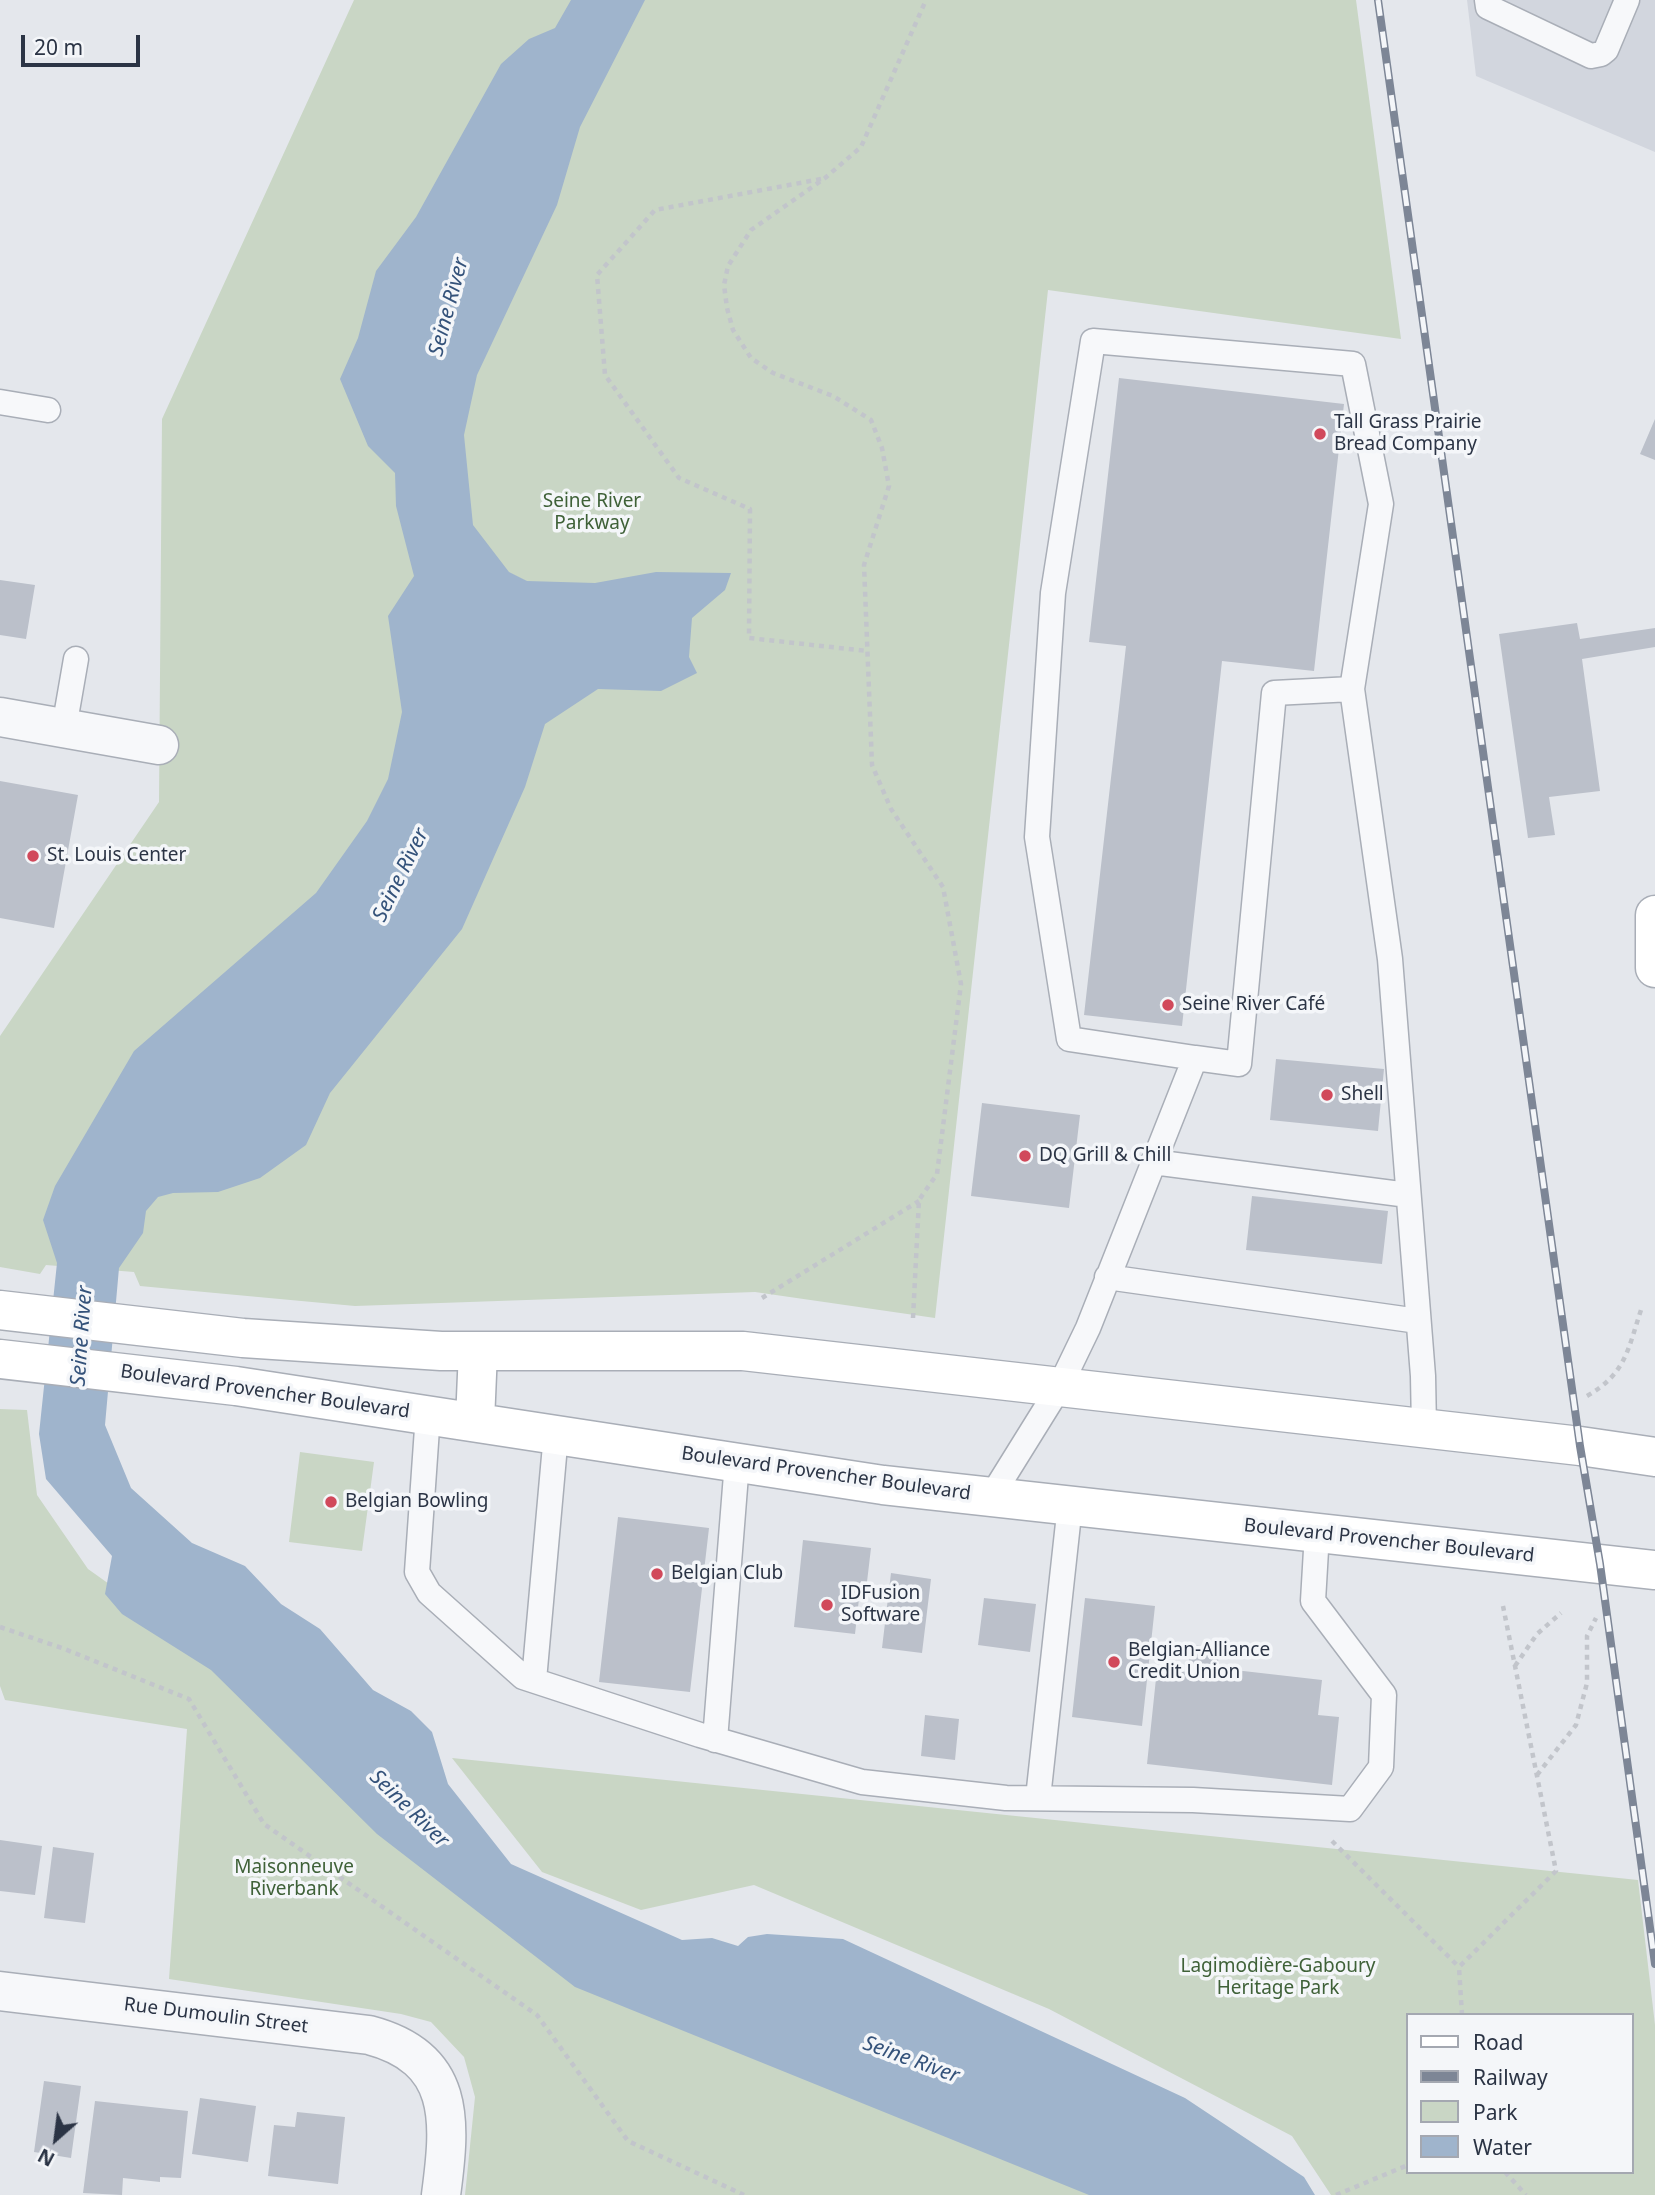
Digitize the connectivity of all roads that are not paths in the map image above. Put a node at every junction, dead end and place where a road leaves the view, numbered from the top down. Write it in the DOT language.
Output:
graph roads {
  1 [pos="1487,0"];
  2 [pos="1627,0"];
  3 [pos="0,402"];
  4 [pos="48,410"];
  5 [pos="76,659"];
  6 [pos="1352,688"];
  7 [pos="0,717"];
  8 [pos="64,728"];
  9 [pos="159,745"];
  10 [pos="1655,915"];
  11 [pos="1655,968"];
  12 [pos="1195,1058"];
  13 [pos="1153,1161"];
  14 [pos="1408,1195"];
  15 [pos="1108,1277"];
  16 [pos="0,1310"];
  17 [pos="1418,1321"];
  18 [pos="478,1351"];
  19 [pos="0,1359"];
  20 [pos="1059,1387"];
  21 [pos="428,1414"];
  22 [pos="475,1421"];
  23 [pos="1424,1428"];
  24 [pos="556,1434"];
  25 [pos="1655,1457"];
  26 [pos="737,1462"];
  27 [pos="991,1497"];
  28 [pos="1070,1505"];
  29 [pos="1317,1533"];
  30 [pos="1655,1570"];
  31 [pos="534,1680"];
  32 [pos="715,1740"];
  33 [pos="1038,1798"];
  34 [pos="0,1991"];
  35 [pos="441,2195"];
  1 -- 2 [label="lane"];
  3 -- 4 [label="lane"];
  5 -- 8 [label="lane"];
  6 -- 12 [label="lane"];
  6 -- 12 [label="lane"];
  6 -- 14 [label="lane"];
  7 -- 8 [label="street"];
  8 -- 9 [label="street"];
  10 -- 11 [label="main road"];
  12 -- 13 [label="lane"];
  13 -- 14 [label="lane"];
  13 -- 15 [label="lane"];
  14 -- 17 [label="lane"];
  15 -- 17 [label="lane"];
  15 -- 20 [label="lane"];
  16 -- 18 [label="main road"];
  17 -- 23 [label="lane"];
  18 -- 20 [label="main road"];
  18 -- 22 [label="main road"];
  19 -- 21 [label="main road, Boulevard Provencher Boulevard"];
  20 -- 23 [label="main road"];
  20 -- 27 [label="lane"];
  21 -- 22 [label="main road, Boulevard Provencher Boulevard"];
  21 -- 31 [label="lane"];
  22 -- 24 [label="main road, Boulevard Provencher Boulevard"];
  23 -- 25 [label="main road"];
  24 -- 26 [label="main road, Boulevard Provencher Boulevard"];
  24 -- 31 [label="lane"];
  26 -- 27 [label="main road, Boulevard Provencher Boulevard"];
  26 -- 32 [label="lane"];
  27 -- 28 [label="main road, Boulevard Provencher Boulevard"];
  28 -- 29 [label="main road, Boulevard Provencher Boulevard"];
  28 -- 33 [label="lane"];
  29 -- 30 [label="main road, Boulevard Provencher Boulevard"];
  29 -- 33 [label="lane"];
  31 -- 32 [label="lane"];
  32 -- 33 [label="lane"];
  34 -- 35 [label="street, Rue Dumoulin Street"];
}
